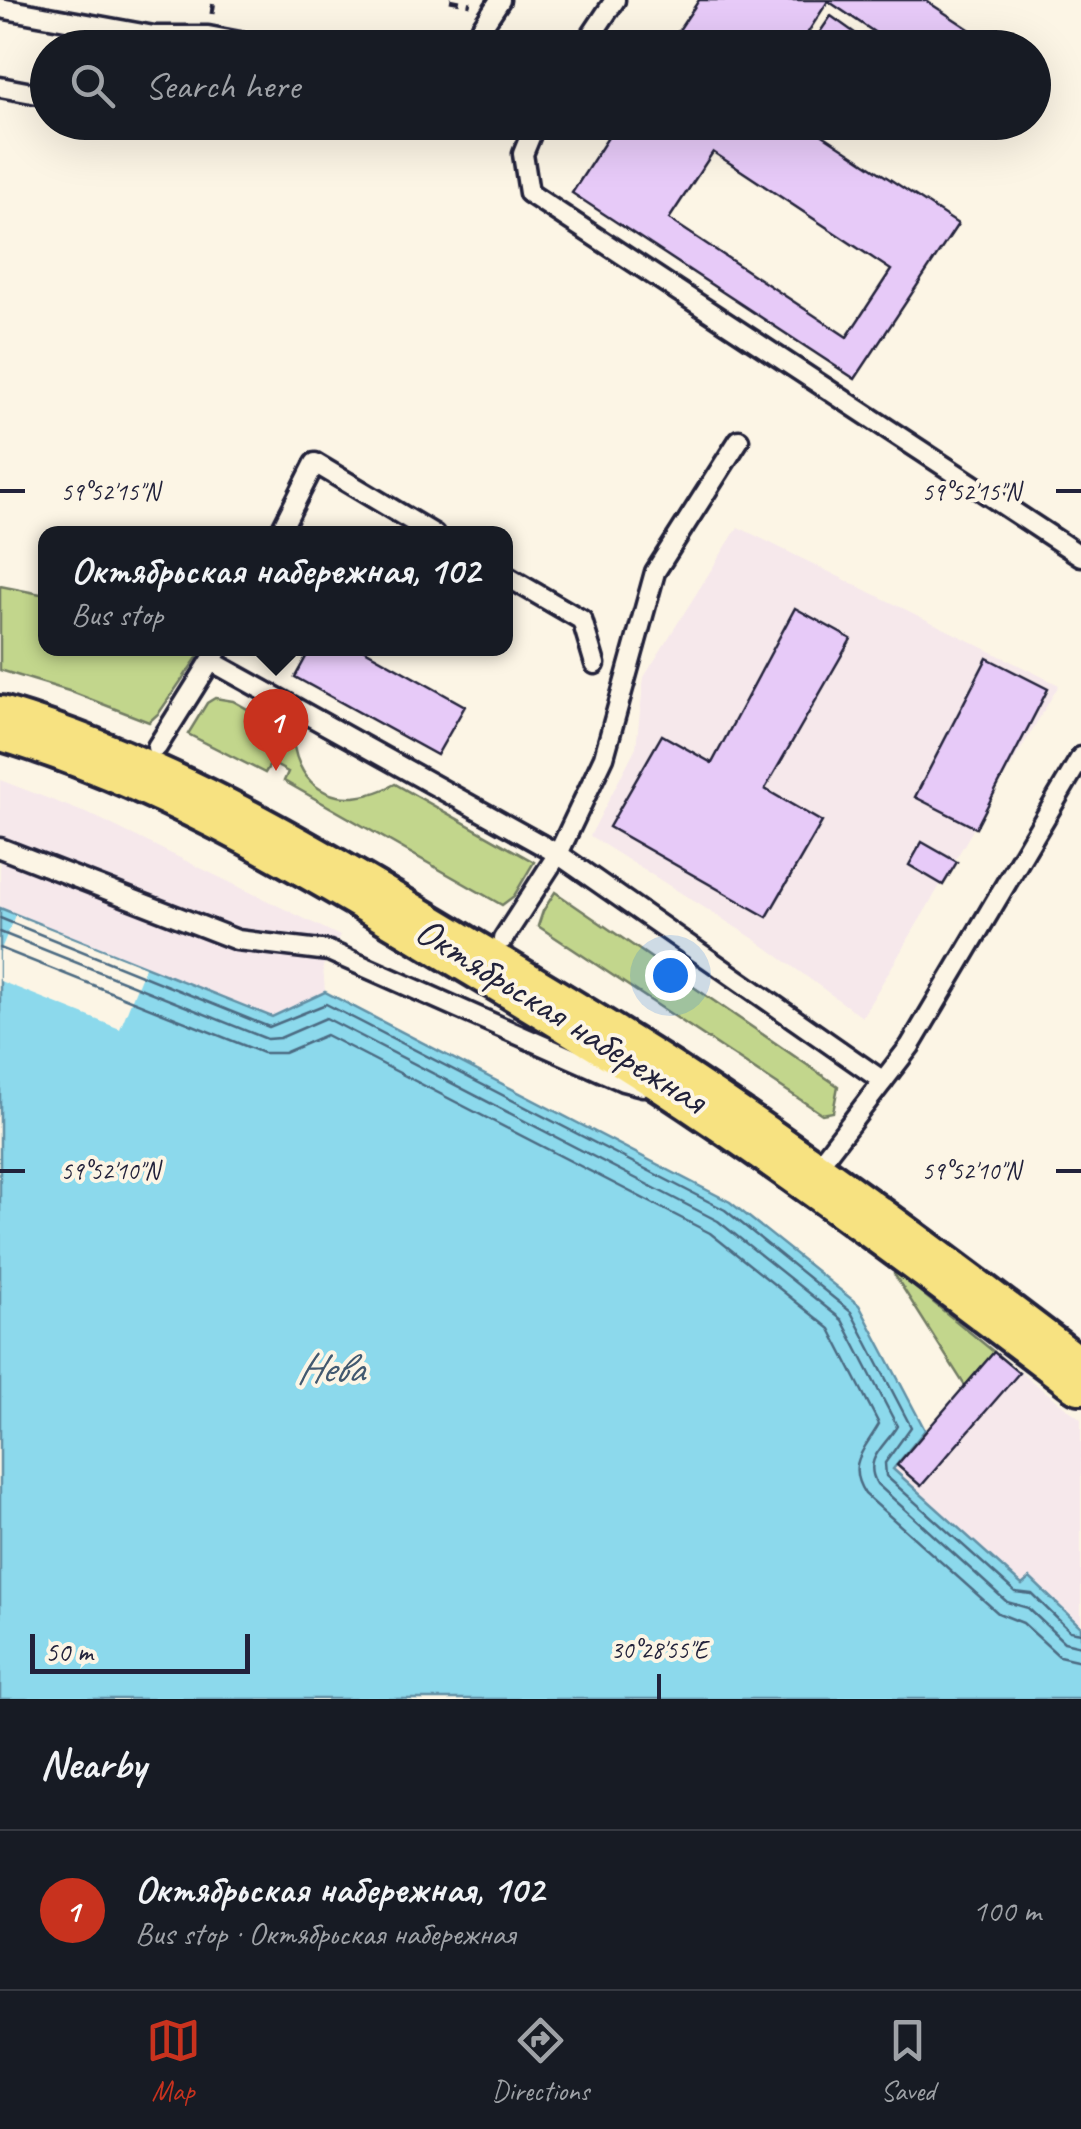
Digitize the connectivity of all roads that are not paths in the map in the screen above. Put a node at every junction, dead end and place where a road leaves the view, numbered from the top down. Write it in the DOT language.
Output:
graph roads {
  1 [pos="500,0"];
  2 [pos="614,0"];
  3 [pos="0,8"];
  4 [pos="121,30"];
  5 [pos="480,30"];
  6 [pos="595,30"];
  7 [pos="0,88"];
  8 [pos="30,93"];
  9 [pos="529,140"];
  10 [pos="738,440"];
  11 [pos="283,526"];
  12 [pos="421,526"];
  13 [pos="1081,556"];
  14 [pos="513,580"];
  15 [pos="214,656"];
  16 [pos="217,656"];
  17 [pos="595,664"];
  18 [pos="0,690"];
  19 [pos="0,723"];
  20 [pos="157,747"];
  21 [pos="1081,758"];
  22 [pos="0,848"];
  23 [pos="558,854"];
  24 [pos="504,939"];
  25 [pos="667,1070"];
  26 [pos="883,1081"];
  27 [pos="827,1154"];
  28 [pos="1081,1340"];
  29 [pos="1081,1376"];
  1 -- 5 [label="lane"];
  2 -- 6 [label="lane"];
  3 -- 4 [label="lane"];
  7 -- 8 [label="lane"];
  9 -- 13 [label="lane"];
  10 -- 23 [label="lane"];
  11 -- 12 [label="lane"];
  14 -- 17 [label="lane"];
  15 -- 20 [label="lane"];
  16 -- 23 [label="lane"];
  18 -- 20 [label="main road, Октябрьская набережная"];
  19 -- 25 [label="main road, Октябрьская набережная"];
  20 -- 24 [label="main road, Октябрьская набережная"];
  21 -- 26 [label="lane"];
  22 -- 25 [label="lane"];
  23 -- 24 [label="lane"];
  23 -- 26 [label="lane"];
  24 -- 27 [label="main road, Октябрьская набережная"];
  25 -- 29 [label="main road, Октябрьская набережная"];
  26 -- 27 [label="lane"];
  27 -- 28 [label="main road, Октябрьская набережная"];
}
